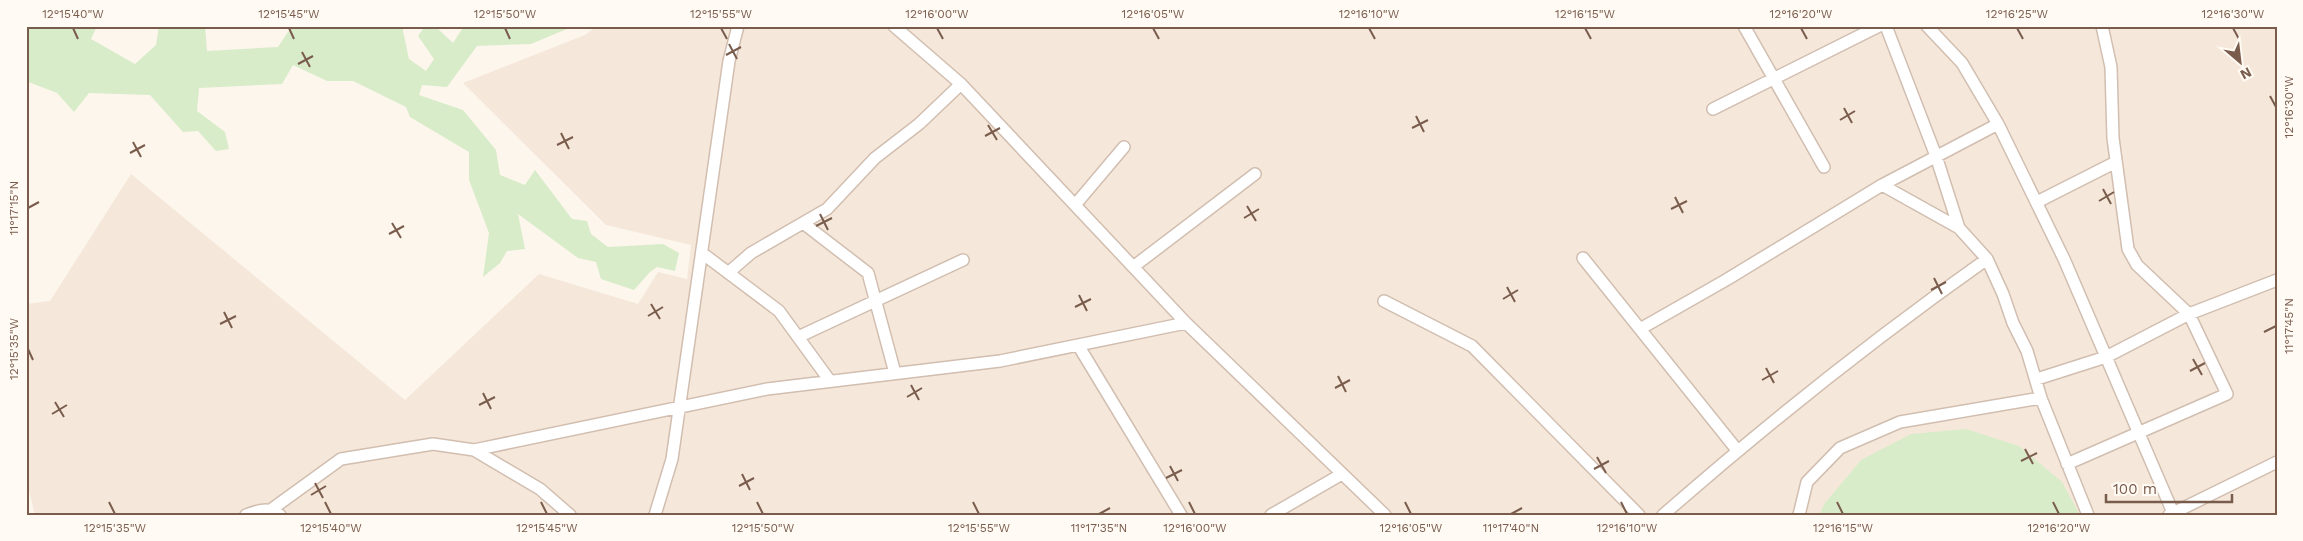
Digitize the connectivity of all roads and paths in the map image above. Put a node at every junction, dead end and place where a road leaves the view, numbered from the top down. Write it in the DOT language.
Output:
graph roads {
  1 [pos="738,26"];
  2 [pos="894,26"];
  3 [pos="1744,26"];
  4 [pos="1879,26"];
  5 [pos="1886,26"];
  6 [pos="1927,26"];
  7 [pos="2102,26"];
  8 [pos="1774,79"];
  9 [pos="961,84"];
  10 [pos="1713,109"];
  11 [pos="1998,124"];
  12 [pos="1124,147"];
  13 [pos="1936,156"];
  14 [pos="2116,162"];
  15 [pos="1824,167"];
  16 [pos="1254,174"];
  17 [pos="1882,185"];
  18 [pos="2037,202"];
  19 [pos="1075,205"];
  20 [pos="803,223"];
  21 [pos="1959,228"];
  22 [pos="702,253"];
  23 [pos="1583,258"];
  24 [pos="1987,259"];
  25 [pos="963,260"];
  26 [pos="1133,267"];
  27 [pos="728,273"];
  28 [pos="2277,280"];
  29 [pos="1384,300"];
  30 [pos="876,302"];
  31 [pos="2189,314"];
  32 [pos="1186,323"];
  33 [pos="1640,328"];
  34 [pos="798,337"];
  35 [pos="1078,345"];
  36 [pos="2106,357"];
  37 [pos="895,373"];
  38 [pos="2037,379"];
  39 [pos="830,381"];
  40 [pos="2041,398"];
  41 [pos="680,407"];
  42 [pos="2140,432"];
  43 [pos="474,450"];
  44 [pos="1737,450"];
  45 [pos="2277,462"];
  46 [pos="2067,464"];
  47 [pos="1342,474"];
  48 [pos="276,512"];
  49 [pos="2172,514"];
  50 [pos="246,515"];
  51 [pos="570,515"];
  52 [pos="655,515"];
  53 [pos="1181,515"];
  54 [pos="1271,515"];
  55 [pos="1384,515"];
  56 [pos="1639,515"];
  57 [pos="1664,515"];
  58 [pos="1800,515"];
  59 [pos="2088,515"];
  1 -- 22 [label="street"];
  2 -- 9 [label="street"];
  3 -- 8 [label="street"];
  4 -- 8 [label="street"];
  5 -- 13 [label="street"];
  6 -- 11 [label="street"];
  7 -- 14 [label="street"];
  8 -- 10 [label="street"];
  8 -- 15 [label="street"];
  9 -- 19 [label="street"];
  9 -- 20 [label="street"];
  11 -- 13 [label="street"];
  11 -- 18 [label="street"];
  12 -- 19 [label="street"];
  13 -- 17 [label="street"];
  13 -- 21 [label="street"];
  14 -- 18 [label="street"];
  14 -- 31 [label="street"];
  16 -- 26 [label="street"];
  17 -- 21 [label="street"];
  17 -- 33 [label="street"];
  18 -- 36 [label="street"];
  19 -- 26 [label="street"];
  20 -- 27 [label="street"];
  20 -- 30 [label="street"];
  21 -- 24 [label="street"];
  22 -- 27 [label="street"];
  22 -- 41 [label="street"];
  23 -- 33 [label="street"];
  24 -- 38 [label="street"];
  24 -- 44 [label="street"];
  25 -- 30 [label="street"];
  26 -- 32 [label="street"];
  27 -- 34 [label="street"];
  28 -- 31 [label="street"];
  29 -- 56 [label="street"];
  30 -- 34 [label="street"];
  30 -- 37 [label="street"];
  31 -- 36 [label="street"];
  31 -- 42 [label="street"];
  32 -- 35 [label="street"];
  32 -- 47 [label="street"];
  33 -- 44 [label="street"];
  34 -- 39 [label="street"];
  35 -- 37 [label="street"];
  35 -- 53 [label="street"];
  36 -- 38 [label="street"];
  36 -- 42 [label="street"];
  37 -- 39 [label="street"];
  38 -- 40 [label="street"];
  39 -- 41 [label="street"];
  40 -- 46 [label="street"];
  40 -- 58 [label="street"];
  41 -- 43 [label="street"];
  41 -- 52 [label="street"];
  42 -- 46 [label="street"];
  42 -- 49 [label="street"];
  43 -- 48 [label="street"];
  43 -- 51 [label="street"];
  44 -- 57 [label="street"];
  45 -- 49 [label="street"];
  46 -- 59 [label="street"];
  47 -- 54 [label="street"];
  47 -- 55 [label="street"];
  48 -- 50 [label="street"];
}
